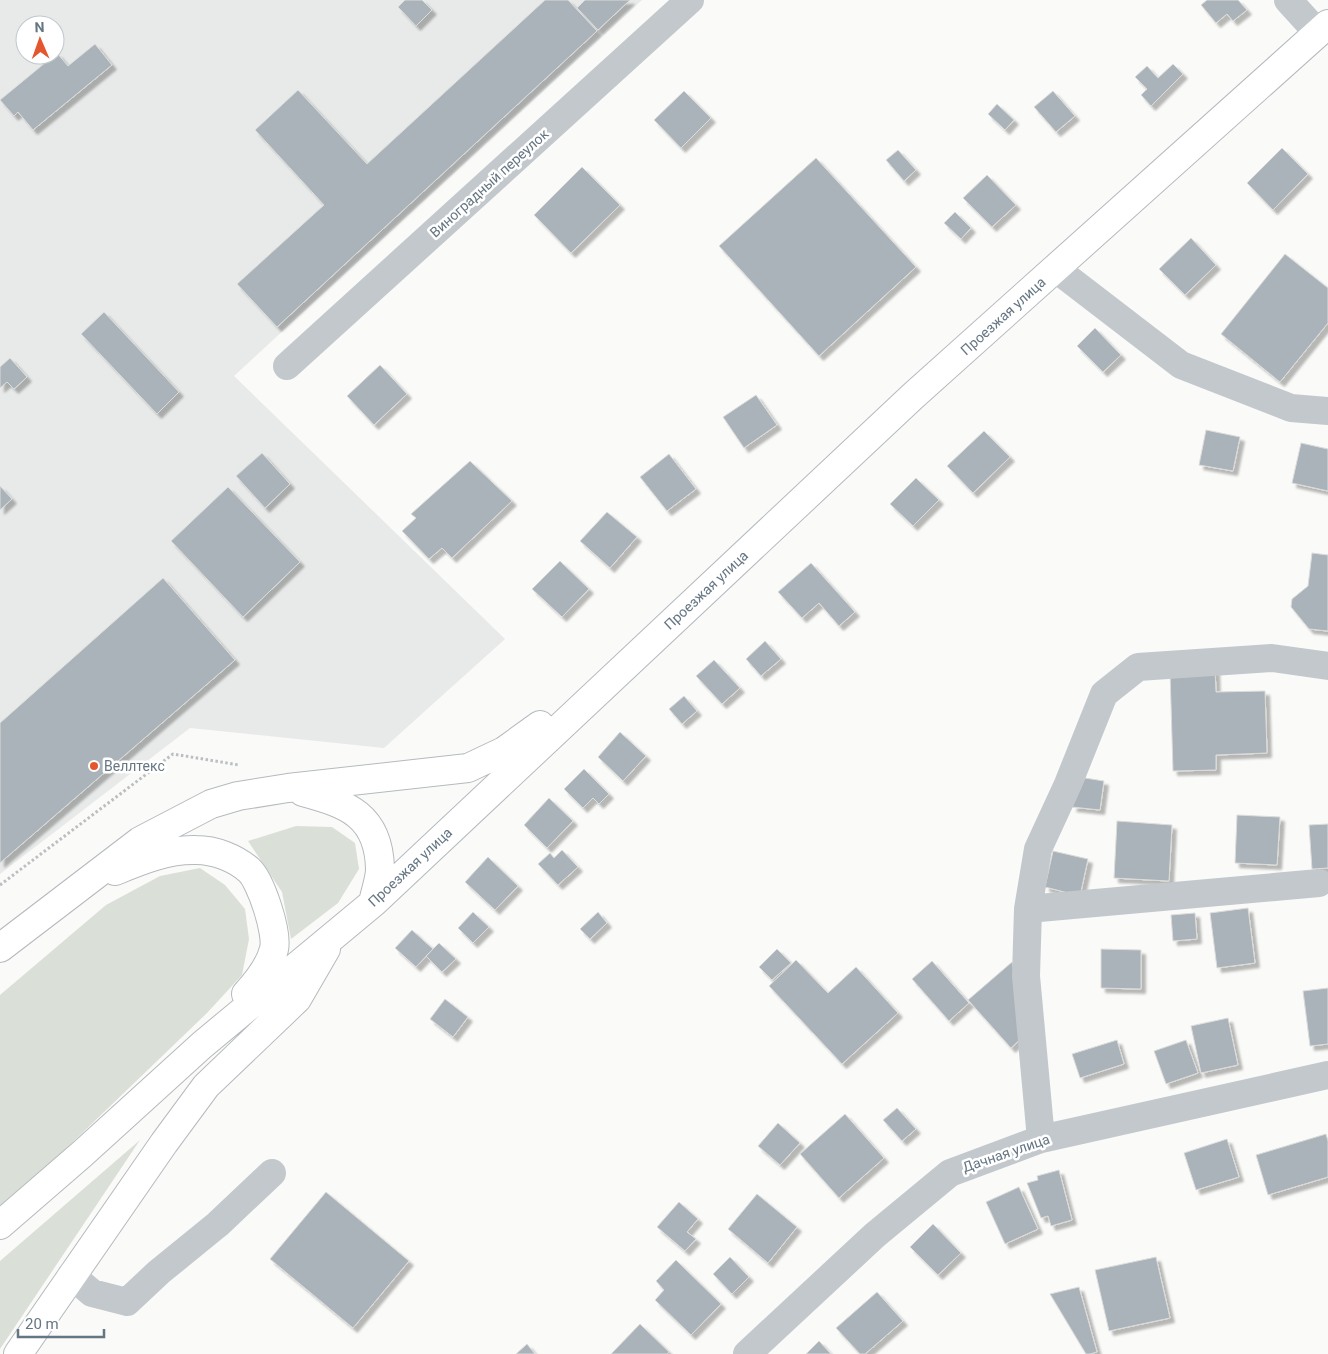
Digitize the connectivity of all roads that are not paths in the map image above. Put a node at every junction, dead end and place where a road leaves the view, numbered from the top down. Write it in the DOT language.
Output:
graph roads {
  1 [pos="690,0"];
  2 [pos="1288,0"];
  3 [pos="1323,28"];
  4 [pos="1056,269"];
  5 [pos="287,366"];
  6 [pos="1328,411"];
  7 [pos="1328,666"];
  8 [pos="594,694"];
  9 [pos="288,788"];
  10 [pos="1319,883"];
  11 [pos="82,885"];
  12 [pos="373,903"];
  13 [pos="1028,908"];
  14 [pos="337,931"];
  15 [pos="0,948"];
  16 [pos="202,1045"];
  17 [pos="1328,1075"];
  18 [pos="1041,1139"];
  19 [pos="272,1173"];
  20 [pos="0,1225"];
  21 [pos="71,1275"];
  22 [pos="18,1354"];
  23 [pos="747,1354"];
  1 -- 5 [label="street, Виноградный переулок"];
  2 -- 3 [label="street"];
  3 -- 4 [label="main road, Проезжая улица"];
  4 -- 6 [label="street"];
  4 -- 8 [label="main road, Проезжая улица"];
  7 -- 13 [label="street"];
  8 -- 9 [label="main road"];
  8 -- 12 [label="main road, Проезжая улица"];
  9 -- 11 [label="main road"];
  9 -- 12 [label="main road"];
  10 -- 13 [label="street"];
  11 -- 15 [label="main road"];
  11 -- 16 [label="main road"];
  12 -- 14 [label="main road, Проезжая улица"];
  13 -- 18 [label="street"];
  14 -- 16 [label="main road, Проезжая улица"];
  14 -- 21 [label="main road"];
  16 -- 20 [label="main road, Проезжая улица"];
  17 -- 18 [label="street, Дачная улица"];
  18 -- 23 [label="street, Дачная улица"];
  19 -- 21 [label="street"];
  21 -- 22 [label="main road"];
}
